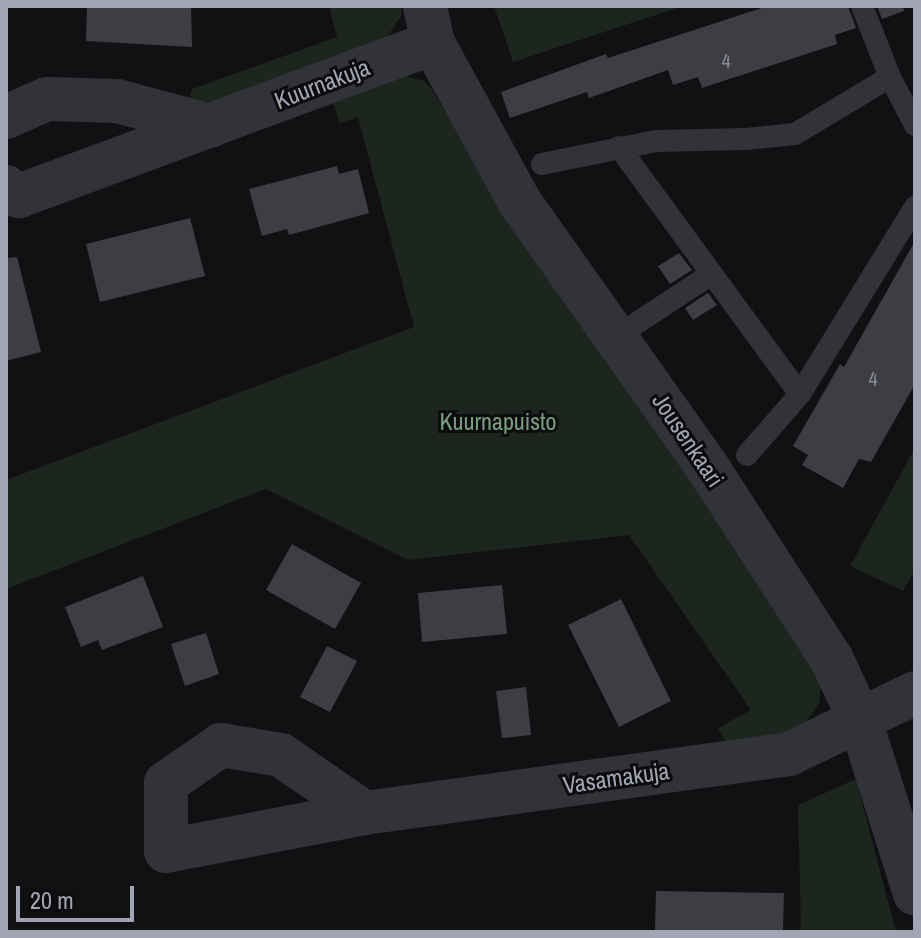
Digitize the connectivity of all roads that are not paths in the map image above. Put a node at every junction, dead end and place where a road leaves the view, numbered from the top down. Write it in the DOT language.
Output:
graph roads {
  1 [pos="862,6"];
  2 [pos="429,24"];
  3 [pos="890,77"];
  4 [pos="6,117"];
  5 [pos="915,125"];
  6 [pos="211,126"];
  7 [pos="619,147"];
  8 [pos="542,164"];
  9 [pos="6,187"];
  10 [pos="915,207"];
  11 [pos="710,275"];
  12 [pos="617,336"];
  13 [pos="800,394"];
  14 [pos="747,455"];
  15 [pos="915,693"];
  16 [pos="860,720"];
  17 [pos="365,813"];
  18 [pos="915,893"];
  1 -- 3 [label="lane"];
  2 -- 6 [label="street, Kuurnakuja"];
  2 -- 12 [label="street, Jousenkaari"];
  3 -- 5 [label="lane"];
  3 -- 7 [label="lane"];
  4 -- 6 [label="street"];
  6 -- 9 [label="street, Kuurnakuja"];
  7 -- 8 [label="lane"];
  7 -- 11 [label="lane"];
  10 -- 13 [label="lane"];
  11 -- 12 [label="lane"];
  11 -- 13 [label="lane"];
  12 -- 16 [label="street, Jousenkaari"];
  13 -- 14 [label="lane"];
  15 -- 16 [label="street, Vasamakuja"];
  16 -- 17 [label="street, Vasamakuja"];
  16 -- 18 [label="street, Jousenkaari"];
}
